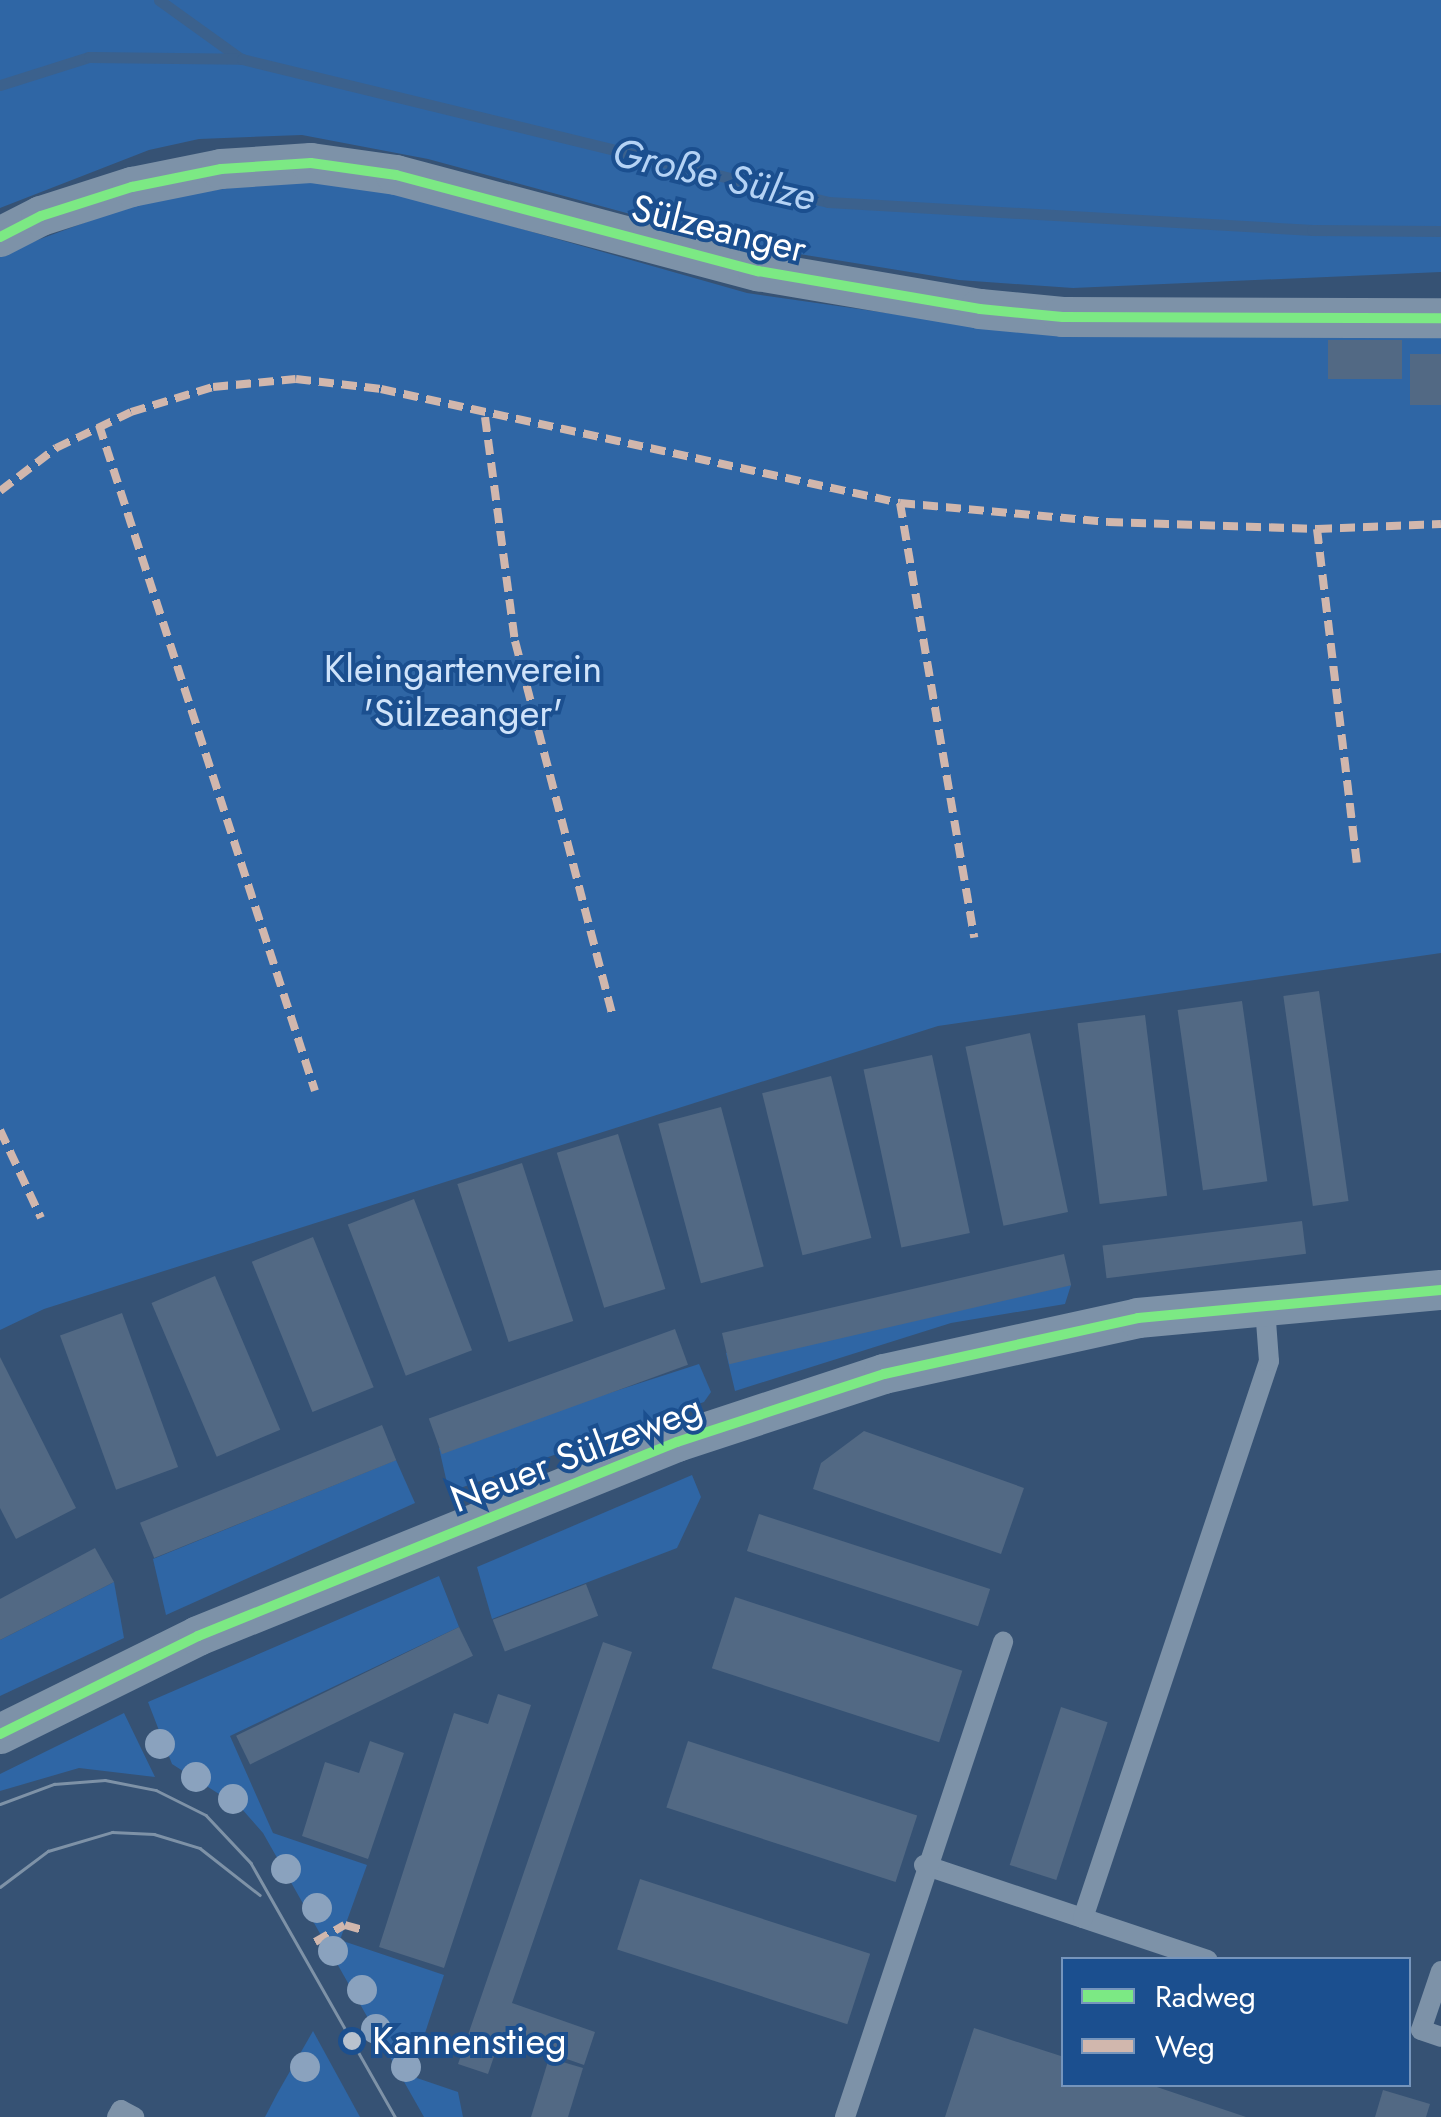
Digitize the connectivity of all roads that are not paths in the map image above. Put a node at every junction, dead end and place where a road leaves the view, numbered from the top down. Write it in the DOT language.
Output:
graph roads {
  1 [pos="0,237"];
  2 [pos="1441,318"];
  3 [pos="1441,1290"];
  4 [pos="1265,1308"];
  5 [pos="1003,1642"];
  6 [pos="0,1734"];
  7 [pos="924,1865"];
  8 [pos="1082,1918"];
  9 [pos="1199,1957"];
  10 [pos="1441,1971"];
  11 [pos="1424,2031"];
  12 [pos="118,2117"];
  13 [pos="134,2117"];
  14 [pos="845,2117"];
  1 -- 2 [label="street, Sülzeanger"];
  3 -- 4 [label="street, Neuer Sülzeweg"];
  4 -- 6 [label="street, Neuer Sülzeweg"];
  4 -- 8 [label="lane"];
  5 -- 7 [label="lane"];
  7 -- 8 [label="lane"];
  7 -- 14 [label="lane"];
  8 -- 9 [label="lane"];
  10 -- 11 [label="lane"];
  12 -- 13 [label="lane"];
}
